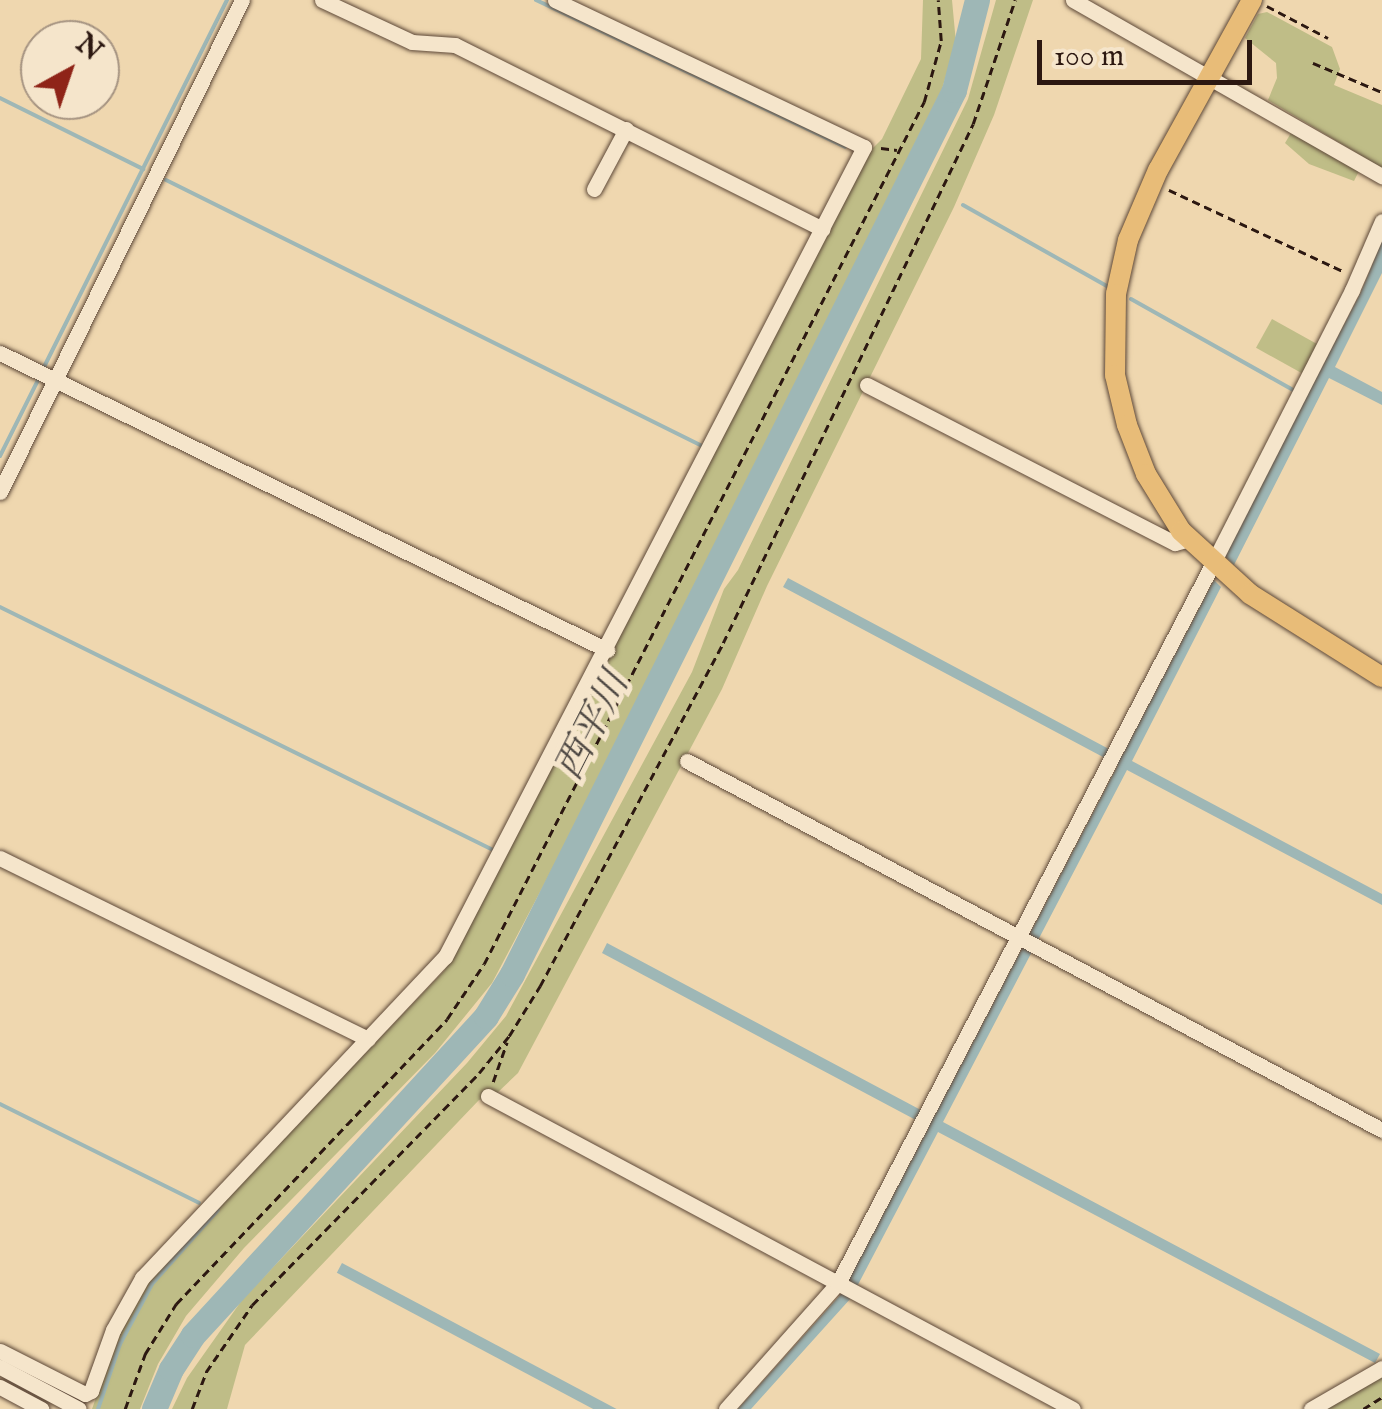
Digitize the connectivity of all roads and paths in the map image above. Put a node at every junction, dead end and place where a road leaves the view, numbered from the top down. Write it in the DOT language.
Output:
graph roads {
  1 [pos="242,0"];
  2 [pos="322,0"];
  3 [pos="555,0"];
  4 [pos="1015,0"];
  5 [pos="1073,0"];
  6 [pos="1253,0"];
  7 [pos="1328,38"];
  8 [pos="1314,63"];
  9 [pos="1210,78"];
  10 [pos="1382,92"];
  11 [pos="626,129"];
  12 [pos="864,147"];
  13 [pos="900,150"];
  14 [pos="1382,176"];
  15 [pos="1153,183"];
  16 [pos="594,189"];
  17 [pos="1382,222"];
  18 [pos="822,229"];
  19 [pos="1358,278"];
  20 [pos="0,353"];
  21 [pos="55,380"];
  22 [pos="868,385"];
  23 [pos="0,492"];
  24 [pos="1190,540"];
  25 [pos="1214,563"];
  26 [pos="607,650"];
  27 [pos="1382,678"];
  28 [pos="686,761"];
  29 [pos="0,858"];
  30 [pos="1018,938"];
  31 [pos="509,1036"];
  32 [pos="368,1039"];
  33 [pos="488,1096"];
  34 [pos="1382,1130"];
  35 [pos="838,1283"];
  36 [pos="0,1351"];
  37 [pos="0,1366"];
  38 [pos="1382,1368"];
  39 [pos="0,1387"];
  40 [pos="1382,1397"];
  41 [pos="41,1409"];
  42 [pos="79,1409"];
  43 [pos="192,1409"];
  44 [pos="726,1409"];
  45 [pos="1073,1409"];
  46 [pos="1311,1409"];
  47 [pos="1363,1409"];
  1 -- 21 [label="street"];
  2 -- 11 [label="street"];
  3 -- 12 [label="street"];
  4 -- 31 [label="path"];
  5 -- 9 [label="street"];
  6 -- 7 [label="path"];
  6 -- 9 [label="main road"];
  8 -- 10 [label="path"];
  9 -- 14 [label="street"];
  9 -- 15 [label="main road"];
  11 -- 16 [label="street"];
  11 -- 18 [label="street"];
  12 -- 13 [label="path"];
  12 -- 18 [label="street"];
  15 -- 19 [label="path"];
  15 -- 24 [label="main road"];
  17 -- 19 [label="street"];
  18 -- 26 [label="street"];
  19 -- 25 [label="street"];
  20 -- 21 [label="street"];
  21 -- 23 [label="street"];
  21 -- 26 [label="street"];
  22 -- 24 [label="street"];
  24 -- 25 [label="main road"];
  25 -- 27 [label="main road"];
  25 -- 30 [label="street"];
  26 -- 32 [label="street"];
  28 -- 30 [label="street"];
  29 -- 32 [label="street"];
  30 -- 34 [label="street"];
  30 -- 35 [label="street"];
  31 -- 33 [label="path"];
  31 -- 43 [label="path"];
  32 -- 36 [label="street"];
  33 -- 35 [label="street"];
  35 -- 44 [label="street"];
  35 -- 45 [label="street"];
  37 -- 42 [label="street"];
  38 -- 46 [label="street"];
  39 -- 41 [label="street"];
  40 -- 47 [label="path"];
}
